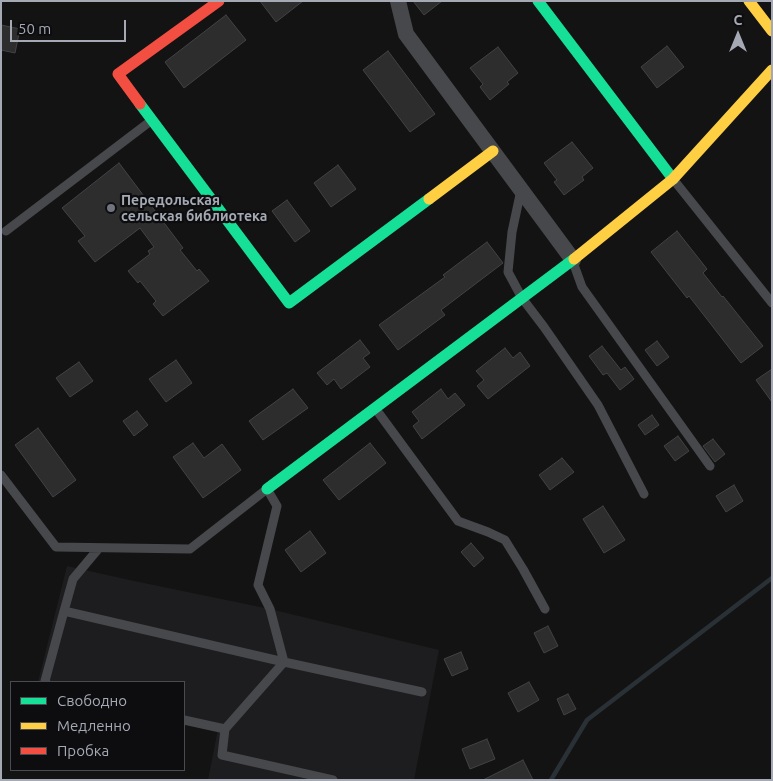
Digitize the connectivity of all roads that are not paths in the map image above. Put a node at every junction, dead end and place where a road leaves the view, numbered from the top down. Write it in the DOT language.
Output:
graph roads {
  1 [pos="219,1"];
  2 [pos="398,1"];
  3 [pos="538,1"];
  4 [pos="749,1"];
  5 [pos="772,31"];
  6 [pos="772,70"];
  7 [pos="153,120"];
  8 [pos="492,151"];
  9 [pos="673,179"];
  10 [pos="521,189"];
  11 [pos="6,231"];
  12 [pos="573,260"];
  13 [pos="522,298"];
  14 [pos="772,303"];
  15 [pos="375,408"];
  16 [pos="710,466"];
  17 [pos="1,475"];
  18 [pos="267,489"];
  19 [pos="644,494"];
  20 [pos="99,548"];
  21 [pos="545,609"];
  22 [pos="64,611"];
  23 [pos="284,662"];
  24 [pos="46,681"];
  25 [pos="422,692"];
  26 [pos="185,720"];
  27 [pos="225,729"];
  28 [pos="332,780"];
  1 -- 7 [label="street"];
  2 -- 8 [label="street"];
  3 -- 9 [label="street"];
  4 -- 5 [label="street"];
  6 -- 9 [label="street"];
  7 -- 8 [label="street"];
  7 -- 11 [label="lane"];
  8 -- 10 [label="street"];
  9 -- 12 [label="street"];
  9 -- 14 [label="lane"];
  10 -- 12 [label="street"];
  10 -- 13 [label="lane"];
  12 -- 13 [label="street"];
  12 -- 16 [label="lane"];
  13 -- 15 [label="street"];
  13 -- 19 [label="lane"];
  15 -- 18 [label="street"];
  15 -- 21 [label="lane"];
  17 -- 20 [label="lane"];
  18 -- 20 [label="lane"];
  18 -- 23 [label="lane"];
  20 -- 22 [label="lane"];
  22 -- 23 [label="lane"];
  22 -- 24 [label="lane"];
  23 -- 25 [label="lane"];
  23 -- 27 [label="lane"];
  26 -- 27 [label="lane"];
  27 -- 28 [label="lane"];
}
